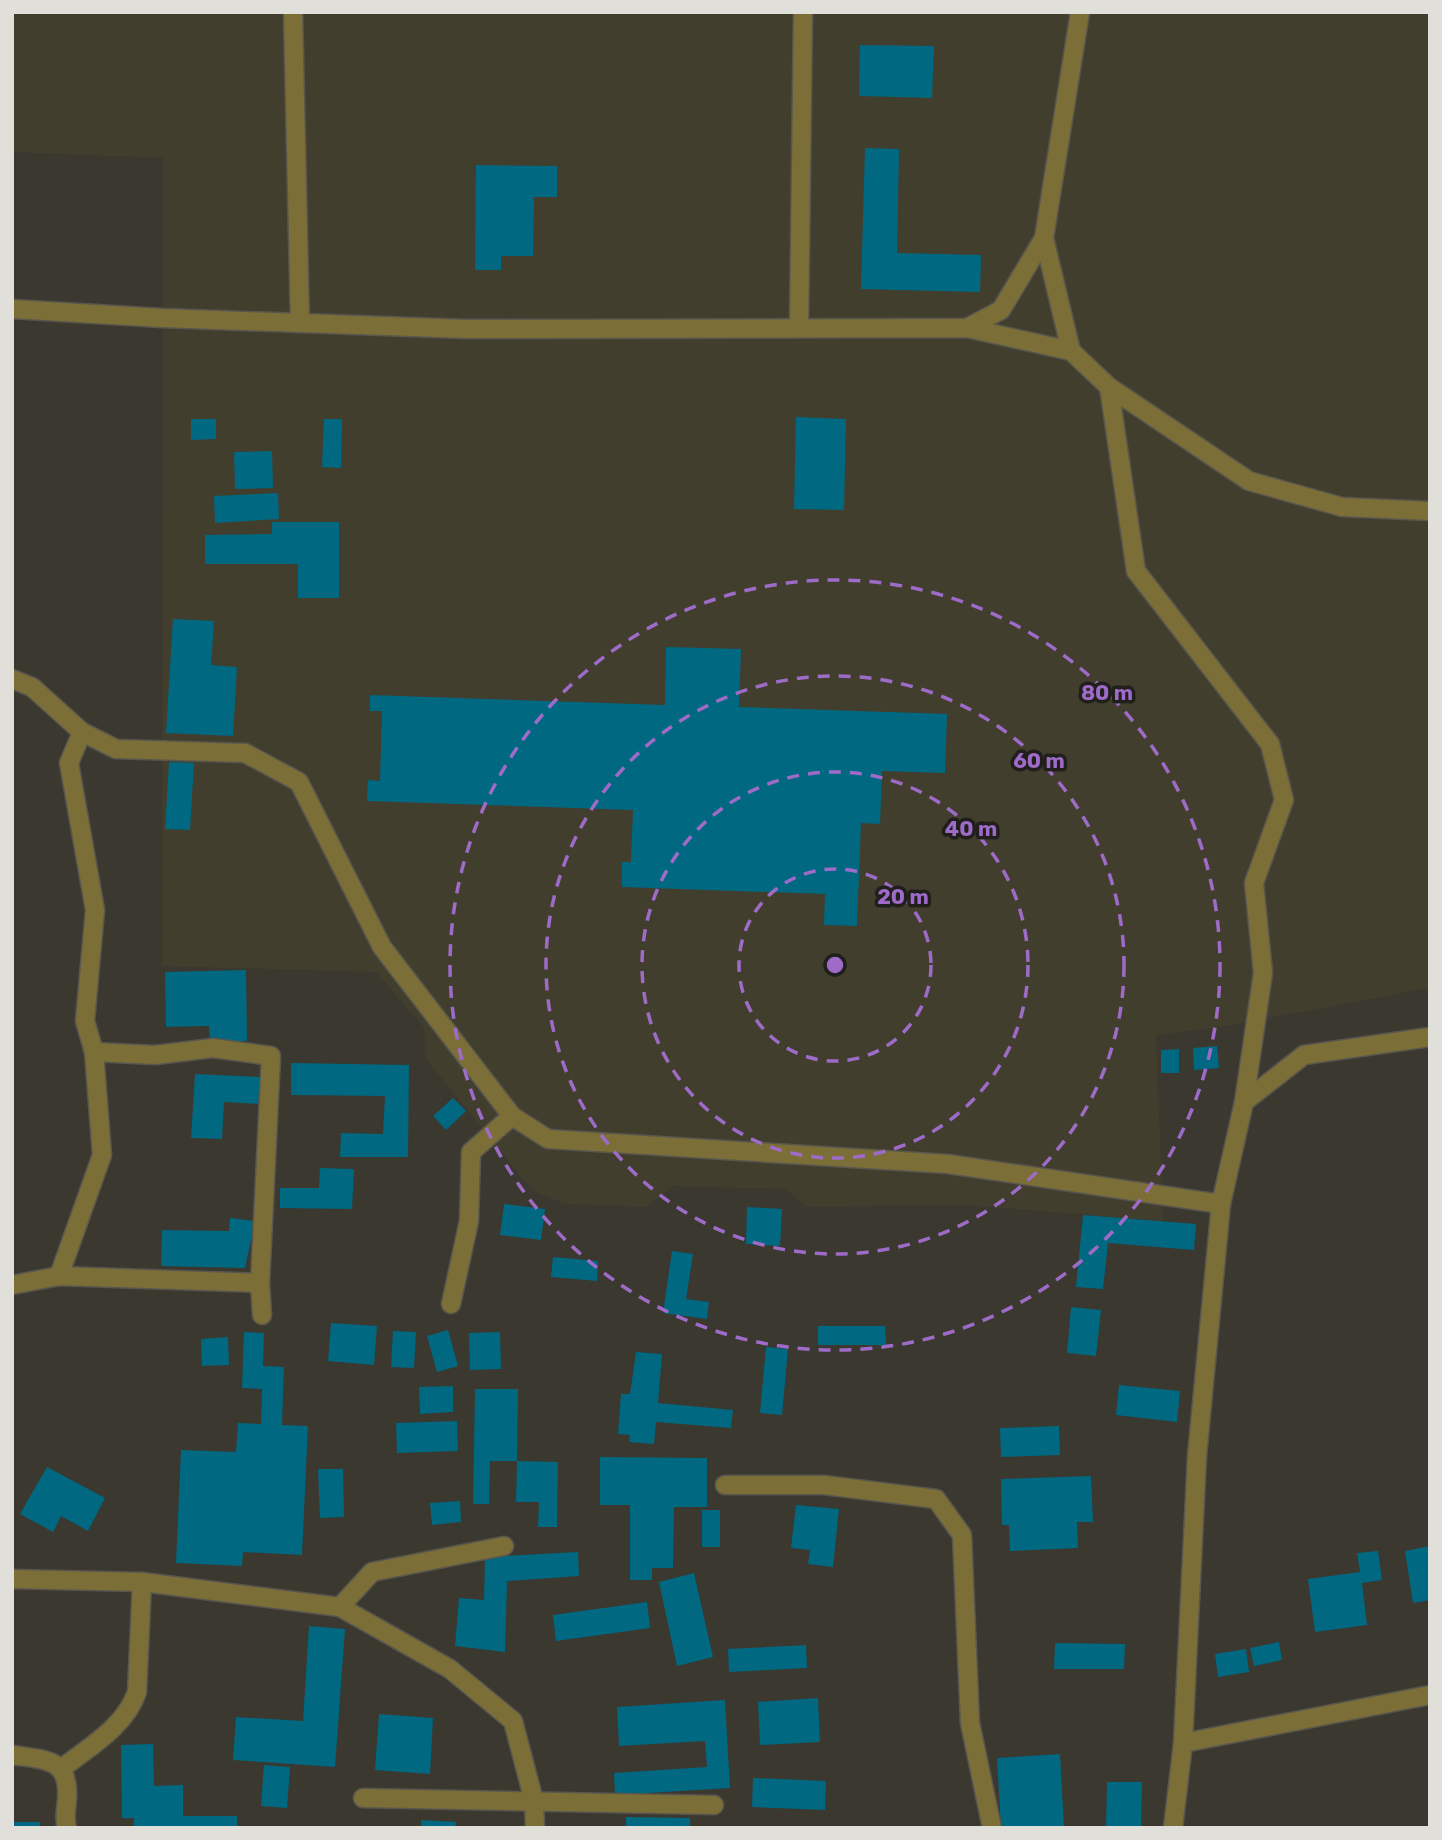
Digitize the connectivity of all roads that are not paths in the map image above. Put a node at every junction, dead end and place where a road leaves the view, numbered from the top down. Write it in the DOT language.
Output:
graph roads {
  1 [pos="293,12"];
  2 [pos="803,12"];
  3 [pos="1080,12"];
  4 [pos="1044,238"];
  5 [pos="12,309"];
  6 [pos="300,323"];
  7 [pos="967,327"];
  8 [pos="799,328"];
  9 [pos="1071,351"];
  10 [pos="1109,387"];
  11 [pos="1430,511"];
  12 [pos="12,679"];
  13 [pos="82,732"];
  14 [pos="1430,1037"];
  15 [pos="94,1052"];
  16 [pos="1244,1102"];
  17 [pos="512,1116"];
  18 [pos="1221,1204"];
  19 [pos="59,1276"];
  20 [pos="260,1283"];
  21 [pos="12,1285"];
  22 [pos="451,1304"];
  23 [pos="262,1315"];
  24 [pos="725,1485"];
  25 [pos="504,1546"];
  26 [pos="12,1579"];
  27 [pos="142,1582"];
  28 [pos="340,1607"];
  29 [pos="1430,1695"];
  30 [pos="1183,1743"];
  31 [pos="12,1755"];
  32 [pos="61,1769"];
  33 [pos="363,1798"];
  34 [pos="534,1801"];
  35 [pos="714,1805"];
  36 [pos="67,1828"];
  37 [pos="535,1828"];
  38 [pos="992,1828"];
  39 [pos="1172,1828"];
  1 -- 6 [label="street"];
  2 -- 8 [label="street"];
  3 -- 4 [label="street"];
  4 -- 7 [label="street"];
  4 -- 9 [label="street"];
  5 -- 6 [label="street"];
  6 -- 8 [label="street"];
  7 -- 8 [label="street"];
  7 -- 9 [label="street"];
  9 -- 10 [label="street"];
  10 -- 11 [label="street"];
  10 -- 16 [label="street"];
  12 -- 13 [label="street"];
  13 -- 15 [label="street"];
  13 -- 17 [label="street"];
  14 -- 16 [label="street"];
  15 -- 19 [label="street"];
  15 -- 20 [label="street"];
  16 -- 18 [label="street"];
  17 -- 18 [label="street"];
  17 -- 22 [label="street"];
  18 -- 30 [label="street"];
  19 -- 20 [label="street"];
  19 -- 21 [label="street"];
  20 -- 23 [label="street"];
  24 -- 38 [label="street"];
  25 -- 28 [label="street"];
  26 -- 27 [label="street"];
  27 -- 28 [label="street"];
  27 -- 32 [label="street"];
  28 -- 34 [label="street"];
  29 -- 30 [label="street"];
  30 -- 39 [label="street"];
  31 -- 32 [label="street"];
  32 -- 36 [label="street"];
  33 -- 34 [label="street"];
  34 -- 35 [label="street"];
  34 -- 37 [label="street"];
}
